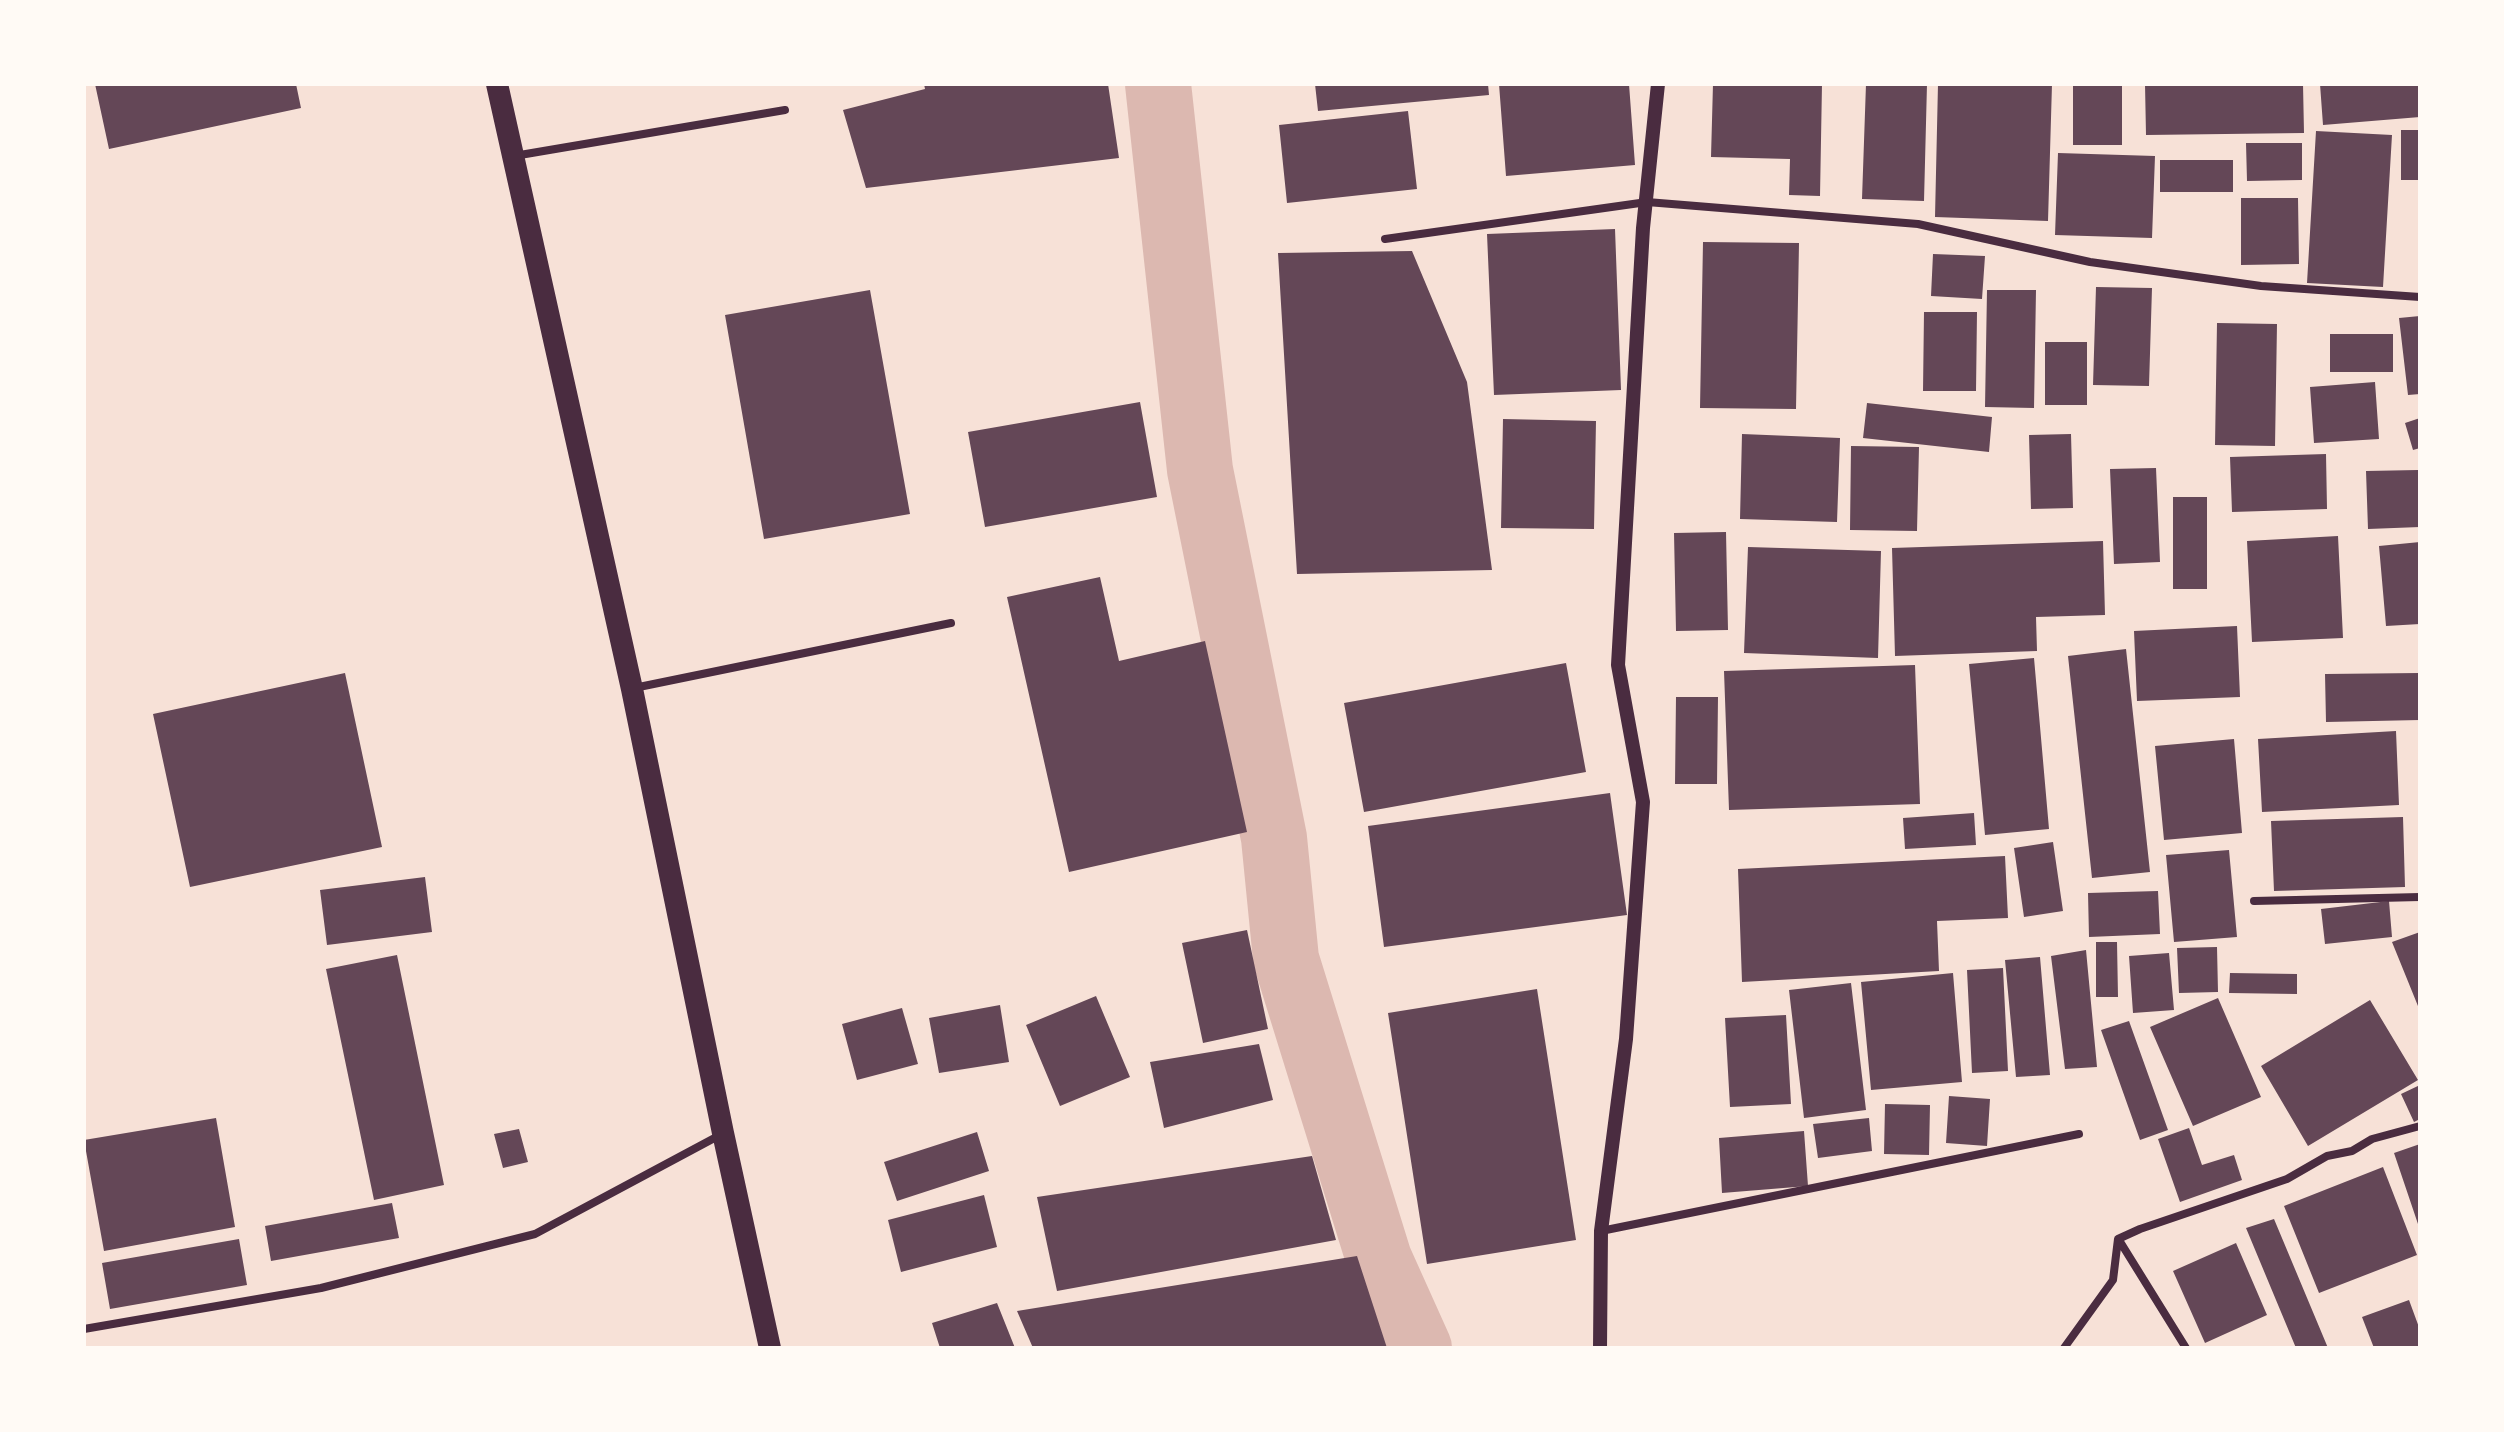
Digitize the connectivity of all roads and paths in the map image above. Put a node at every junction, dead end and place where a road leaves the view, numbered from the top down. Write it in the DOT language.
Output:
graph roads {
  1 [pos="497,84"];
  2 [pos="1658,84"];
  3 [pos="785,110"];
  4 [pos="513,156"];
  5 [pos="1647,202"];
  6 [pos="1385,239"];
  7 [pos="2420,297"];
  8 [pos="951,623"];
  9 [pos="632,689"];
  10 [pos="2420,897"];
  11 [pos="2254,901"];
  12 [pos="2420,1126"];
  13 [pos="723,1133"];
  14 [pos="2079,1134"];
  15 [pos="1601,1231"];
  16 [pos="2118,1239"];
  17 [pos="84,1329"];
  18 [pos="770,1348"];
  19 [pos="1600,1348"];
  20 [pos="2064,1348"];
  21 [pos="2186,1348"];
  1 -- 4 [label="highway"];
  2 -- 5 [label="street"];
  3 -- 4 [label="street"];
  4 -- 9 [label="highway"];
  5 -- 6 [label="street"];
  5 -- 7 [label="street"];
  5 -- 15 [label="street"];
  8 -- 9 [label="street"];
  9 -- 13 [label="highway"];
  10 -- 11 [label="street"];
  12 -- 16 [label="street"];
  13 -- 17 [label="street"];
  13 -- 18 [label="highway"];
  14 -- 15 [label="street"];
  15 -- 19 [label="street"];
  16 -- 20 [label="street"];
  16 -- 21 [label="street"];
}
